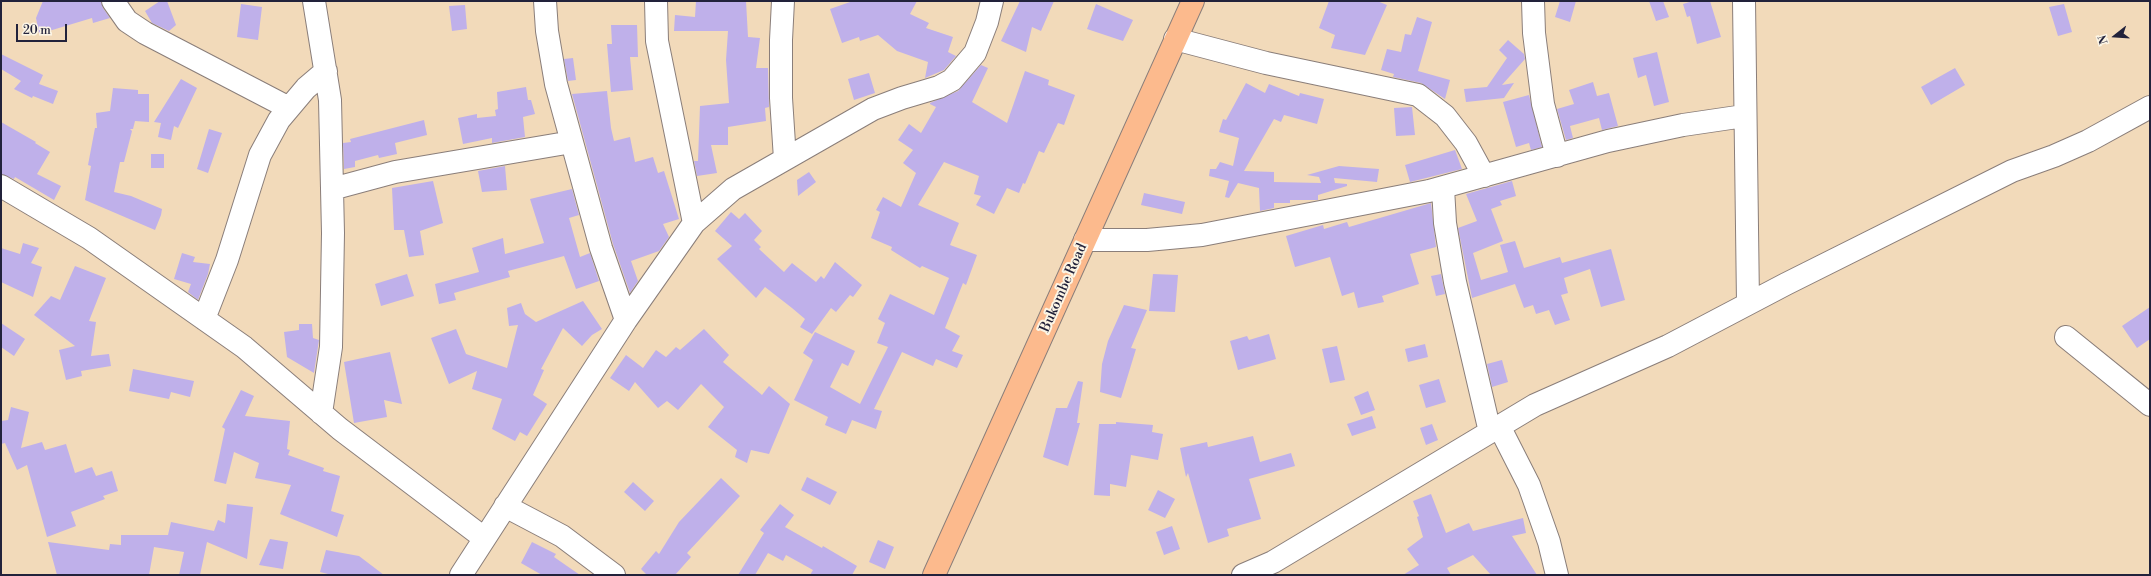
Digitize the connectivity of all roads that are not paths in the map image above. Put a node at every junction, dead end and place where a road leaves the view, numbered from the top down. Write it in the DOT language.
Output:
graph roads {
  1 [pos="113,1"];
  2 [pos="314,1"];
  3 [pos="545,1"];
  4 [pos="656,1"];
  5 [pos="783,1"];
  6 [pos="992,1"];
  7 [pos="1193,1"];
  8 [pos="1533,1"];
  9 [pos="1744,1"];
  10 [pos="1175,40"];
  11 [pos="326,71"];
  12 [pos="2150,107"];
  13 [pos="289,108"];
  14 [pos="1744,116"];
  15 [pos="572,142"];
  16 [pos="1557,156"];
  17 [pos="785,159"];
  18 [pos="1484,176"];
  19 [pos="1,186"];
  20 [pos="1442,188"];
  21 [pos="332,189"];
  22 [pos="694,224"];
  23 [pos="1085,240"];
  24 [pos="1748,303"];
  25 [pos="204,320"];
  26 [pos="626,320"];
  27 [pos="2066,337"];
  28 [pos="2150,404"];
  29 [pos="322,413"];
  30 [pos="1495,429"];
  31 [pos="505,506"];
  32 [pos="484,538"];
  33 [pos="461,575"];
  34 [pos="614,575"];
  35 [pos="934,575"];
  36 [pos="1244,575"];
  37 [pos="1557,575"];
  1 -- 13 [label="street"];
  2 -- 11 [label="street"];
  3 -- 15 [label="street"];
  4 -- 22 [label="street"];
  5 -- 17 [label="street"];
  6 -- 17 [label="street"];
  7 -- 10 [label="main road, Bukombe Road"];
  8 -- 16 [label="street"];
  9 -- 14 [label="street"];
  10 -- 18 [label="street"];
  10 -- 23 [label="main road, Bukombe Road"];
  11 -- 13 [label="street"];
  11 -- 21 [label="street"];
  12 -- 24 [label="street"];
  13 -- 25 [label="street"];
  14 -- 16 [label="street"];
  14 -- 24 [label="street"];
  15 -- 21 [label="street"];
  15 -- 26 [label="street"];
  16 -- 18 [label="street"];
  17 -- 22 [label="street"];
  18 -- 20 [label="street"];
  19 -- 25 [label="street"];
  20 -- 23 [label="street"];
  20 -- 30 [label="street"];
  21 -- 29 [label="street"];
  22 -- 26 [label="street"];
  23 -- 35 [label="main road, Bukombe Road"];
  24 -- 30 [label="street"];
  25 -- 29 [label="street"];
  26 -- 31 [label="street"];
  27 -- 28 [label="street"];
  29 -- 32 [label="street"];
  30 -- 36 [label="street"];
  30 -- 37 [label="street"];
  31 -- 32 [label="street"];
  31 -- 34 [label="street"];
  32 -- 33 [label="street"];
}
